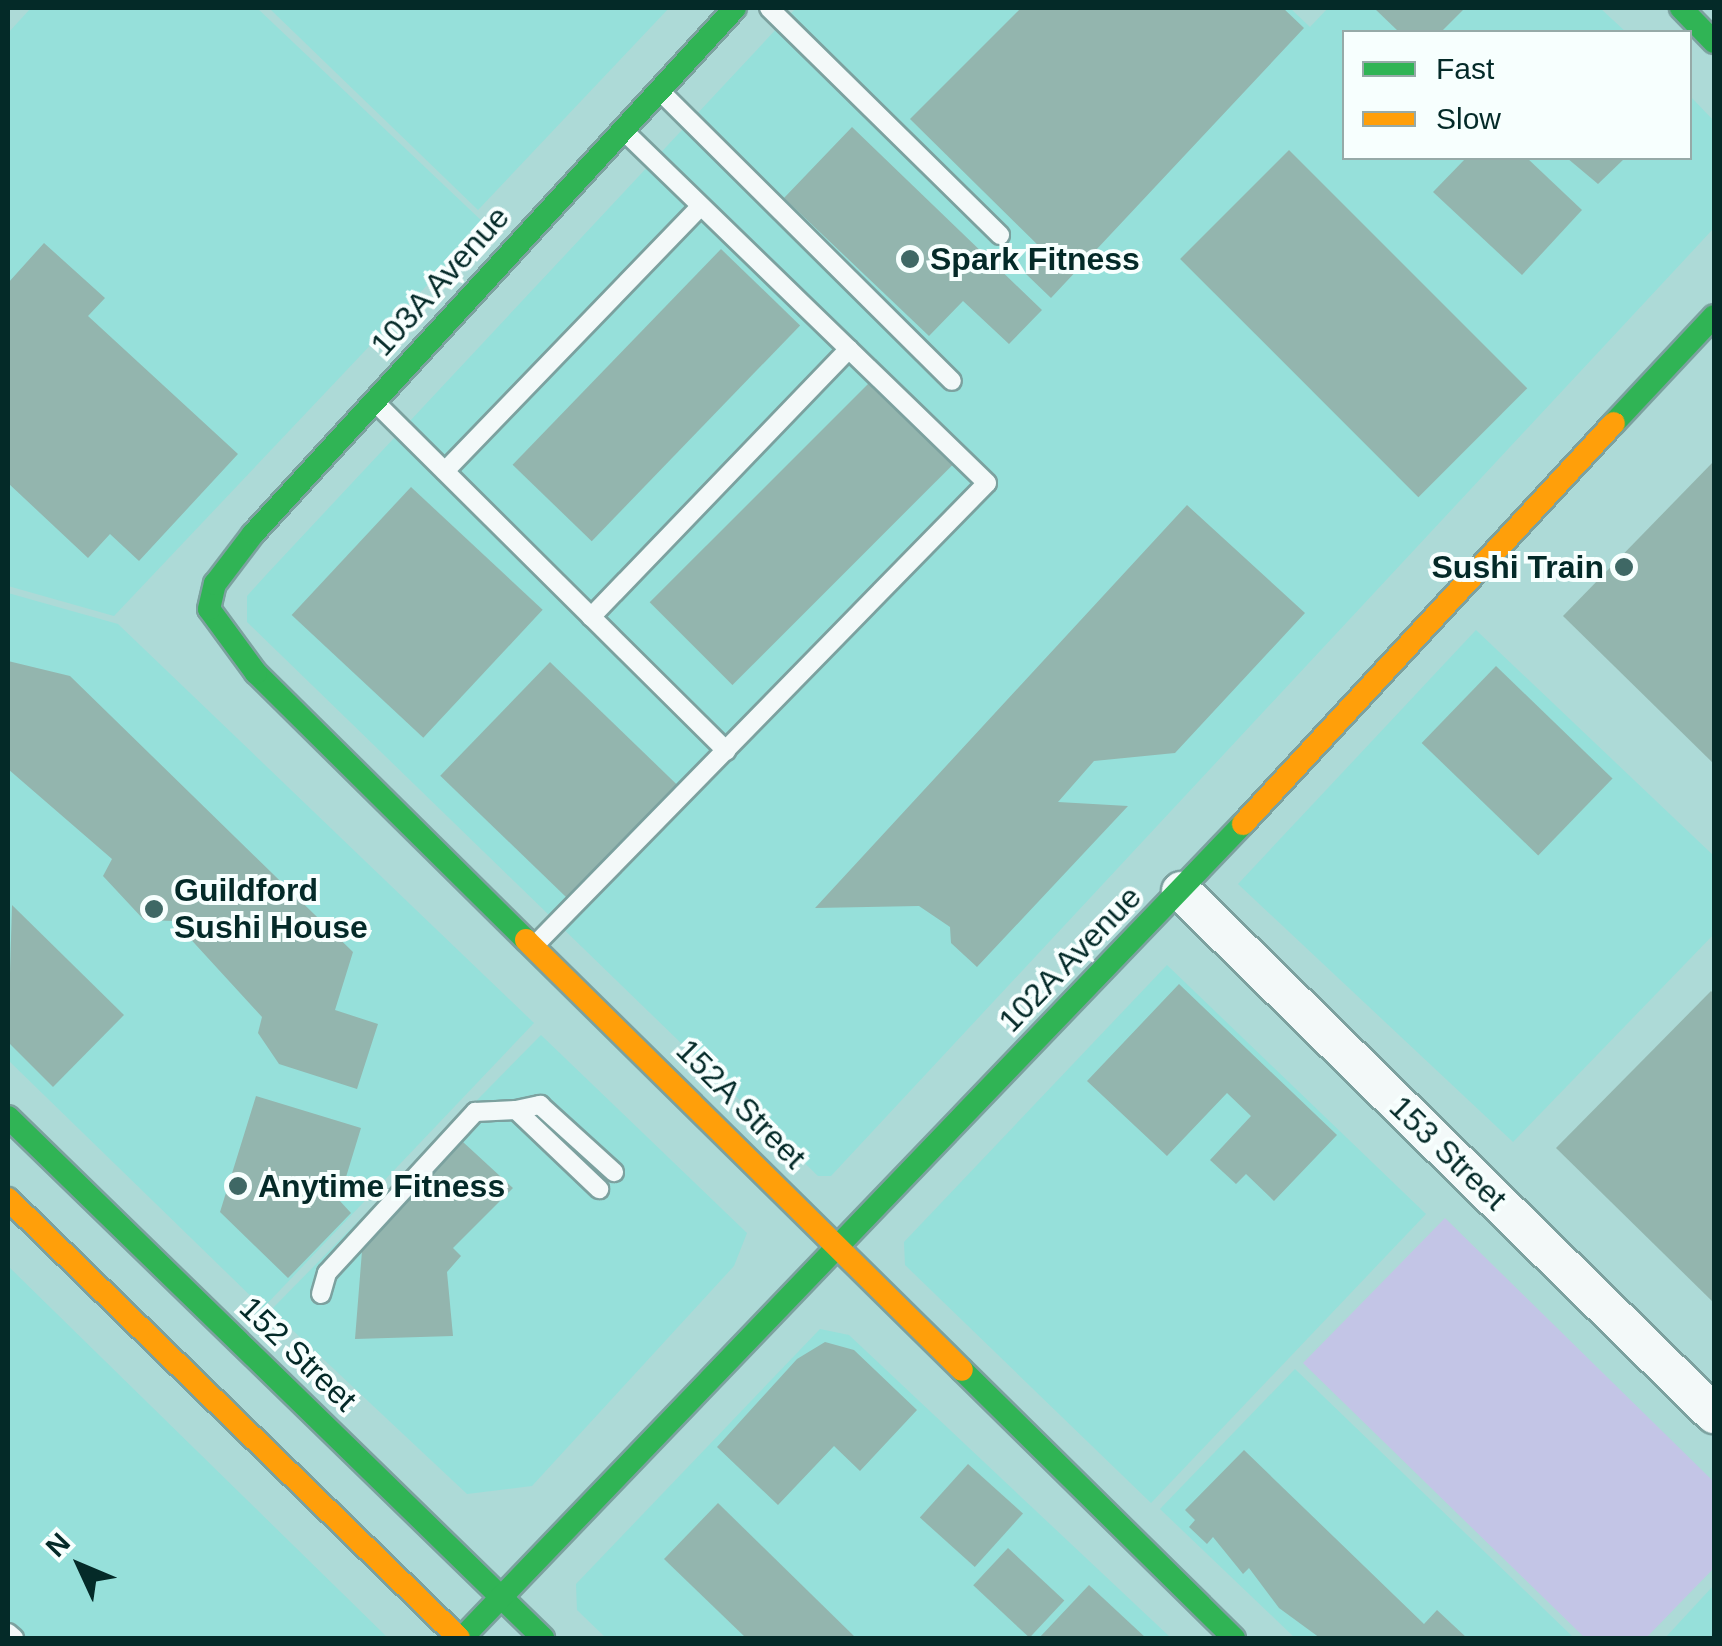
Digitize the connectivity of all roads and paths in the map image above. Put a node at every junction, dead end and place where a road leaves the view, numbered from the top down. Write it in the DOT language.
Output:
graph roads {
  1 [pos="734,8"];
  2 [pos="769,8"];
  3 [pos="1681,8"];
  4 [pos="1714,42"];
  5 [pos="659,90"];
  6 [pos="623,130"];
  7 [pos="701,206"];
  8 [pos="1000,235"];
  9 [pos="1714,316"];
  10 [pos="849,348"];
  11 [pos="952,381"];
  12 [pos="374,402"];
  13 [pos="445,471"];
  14 [pos="209,608"];
  15 [pos="591,617"];
  16 [pos="726,750"];
  17 [pos="1181,891"];
  18 [pos="535,946"];
  19 [pos="516,1110"];
  20 [pos="8,1117"];
  21 [pos="614,1172"];
  22 [pos="599,1189"];
  23 [pos="8,1199"];
  24 [pos="839,1246"];
  25 [pos="322,1294"];
  26 [pos="1714,1414"];
  27 [pos="502,1598"];
  28 [pos="8,1633"];
  29 [pos="14,1638"];
  30 [pos="460,1638"];
  31 [pos="544,1638"];
  32 [pos="1234,1638"];
  1 -- 5 [label="street, 103A Avenue"];
  2 -- 8 [label="lane"];
  3 -- 4 [label="street"];
  5 -- 6 [label="street, 103A Avenue"];
  5 -- 11 [label="lane"];
  6 -- 7 [label="lane"];
  6 -- 12 [label="street, 103A Avenue"];
  7 -- 10 [label="lane"];
  7 -- 13 [label="lane"];
  9 -- 17 [label="street, 102A Avenue"];
  10 -- 15 [label="lane"];
  10 -- 16 [label="lane"];
  12 -- 13 [label="lane"];
  12 -- 14 [label="street, 103A Avenue"];
  13 -- 15 [label="lane"];
  14 -- 18 [label="street, 152A Street"];
  15 -- 16 [label="lane"];
  16 -- 18 [label="lane"];
  17 -- 24 [label="street, 102A Avenue"];
  17 -- 26 [label="street, 153 Street"];
  18 -- 24 [label="street, 152A Street"];
  19 -- 21 [label="lane"];
  19 -- 22 [label="lane"];
  19 -- 25 [label="lane"];
  20 -- 27 [label="street, 152 Street"];
  23 -- 30 [label="street"];
  24 -- 27 [label="street, 102A Avenue"];
  24 -- 32 [label="street, 152A Street"];
  27 -- 30 [label="street, 102A Avenue"];
  27 -- 31 [label="street, 152 Street"];
  28 -- 29 [label="lane"];
}
